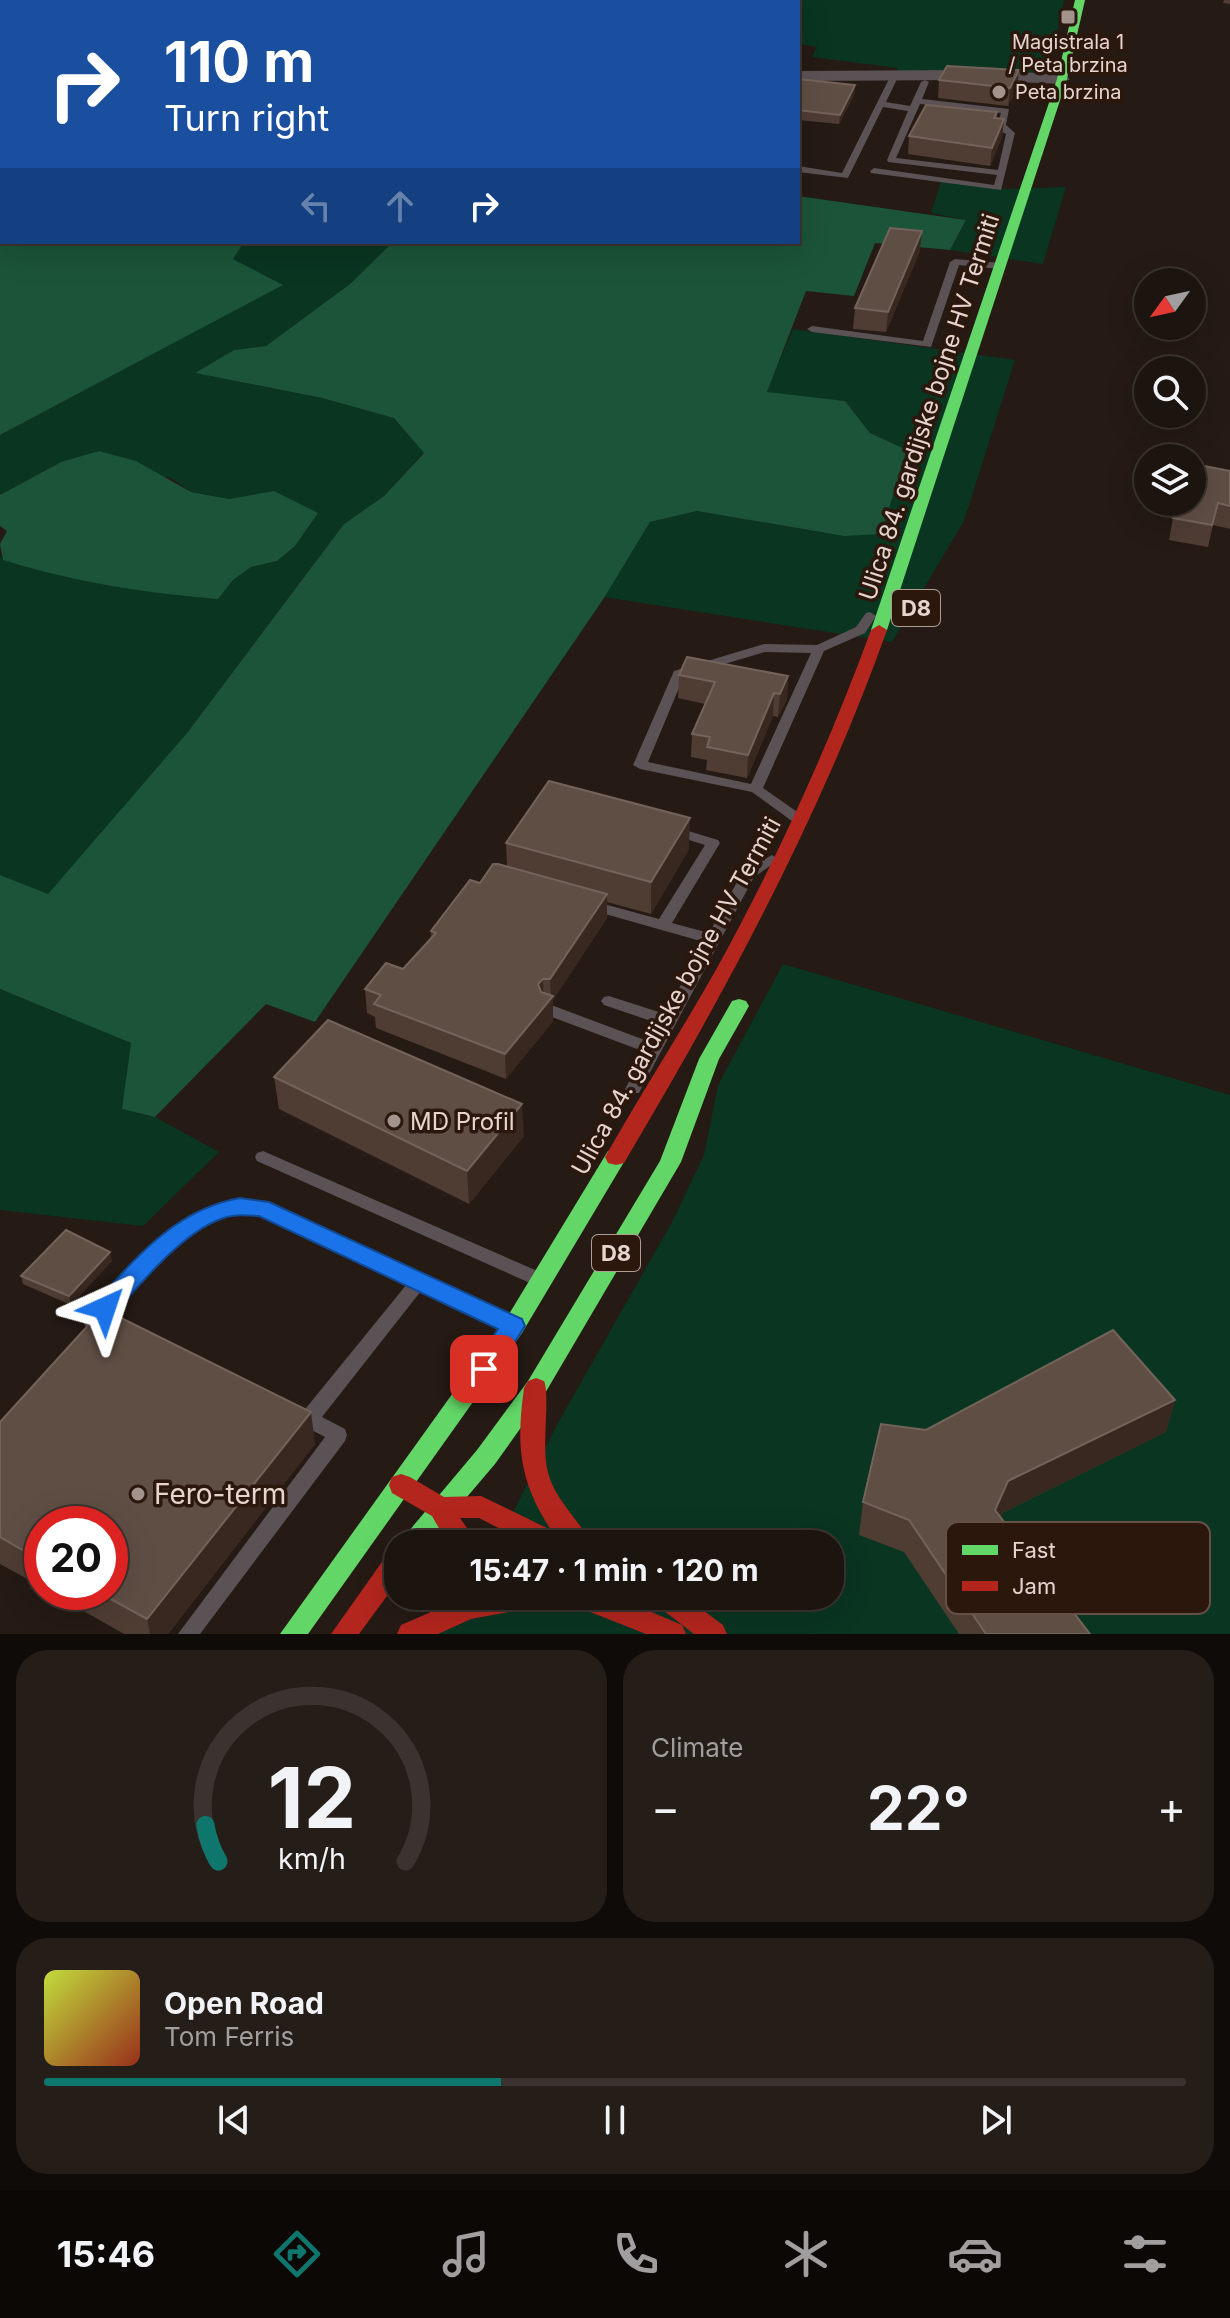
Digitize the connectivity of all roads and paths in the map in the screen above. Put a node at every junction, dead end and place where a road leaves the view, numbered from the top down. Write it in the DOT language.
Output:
graph roads {
  1 [pos="1080,0"];
  2 [pos="1088,48"];
  3 [pos="895,75"];
  4 [pos="800,76"];
  5 [pos="1062,79"];
  6 [pos="925,82"];
  7 [pos="881,104"];
  8 [pos="913,109"];
  9 [pos="925,117"];
  10 [pos="986,124"];
  11 [pos="1001,126"];
  12 [pos="800,169"];
  13 [pos="874,171"];
  14 [pos="1051,171"];
  15 [pos="1002,173"];
  16 [pos="1001,266"];
  17 [pos="812,329"];
  18 [pos="917,523"];
  19 [pos="819,649"];
  20 [pos="756,789"];
  21 [pos="802,821"];
  22 [pos="654,825"];
  23 [pos="786,852"];
  24 [pos="577,901"];
  25 [pos="663,925"];
  26 [pos="712,939"];
  27 [pos="745,995"];
  28 [pos="609,1001"];
  29 [pos="549,1010"];
  30 [pos="668,1021"];
  31 [pos="653,1049"];
  32 [pos="625,1103"];
  33 [pos="611,1130"];
  34 [pos="263,1157"];
  35 [pos="614,1158"];
  36 [pos="540,1279"];
  37 [pos="418,1282"];
  38 [pos="514,1326"];
  39 [pos="84,1331"];
  40 [pos="536,1388"];
  41 [pos="401,1485"];
  42 [pos="441,1508"];
  43 [pos="423,1530"];
  44 [pos="453,1530"];
  45 [pos="527,1530"];
  46 [pos="565,1530"];
  47 [pos="384,1579"];
  48 [pos="467,1610"];
  49 [pos="620,1610"];
  50 [pos="682,1610"];
  51 [pos="188,1634"];
  52 [pos="293,1634"];
  53 [pos="344,1634"];
  54 [pos="410,1634"];
  55 [pos="673,1634"];
  56 [pos="714,1634"];
  1 -- 5 [label="main road, Ulica 84. gardijske bojne HV Termiti / D8"];
  2 -- 14 [label="main road"];
  3 -- 4 [label="street"];
  3 -- 5 [label="street"];
  3 -- 7 [label="lane"];
  5 -- 16 [label="main road, Ulica 84. gardijske bojne HV Termiti / D8"];
  6 -- 8 [label="lane"];
  7 -- 8 [label="lane"];
  7 -- 12 [label="lane"];
  8 -- 9 [label="lane"];
  8 -- 11 [label="lane"];
  8 -- 15 [label="lane"];
  10 -- 11 [label="lane"];
  11 -- 15 [label="lane"];
  13 -- 15 [label="lane"];
  16 -- 17 [label="lane"];
  16 -- 18 [label="main road, Ulica 84. gardijske bojne HV Termiti / D8"];
  18 -- 19 [label="lane"];
  18 -- 21 [label="main road, Ulica 84. gardijske bojne HV Termiti / D8"];
  19 -- 20 [label="lane"];
  19 -- 20 [label="lane"];
  20 -- 21 [label="lane"];
  21 -- 23 [label="main road, Ulica 84. gardijske bojne HV Termiti / D8"];
  22 -- 25 [label="lane"];
  23 -- 26 [label="lane"];
  23 -- 35 [label="main road, Ulica 84. gardijske bojne HV Termiti / D8"];
  24 -- 25 [label="lane"];
  25 -- 26 [label="lane"];
  26 -- 30 [label="lane"];
  27 -- 40 [label="main road, D8"];
  28 -- 30 [label="lane"];
  29 -- 31 [label="lane"];
  30 -- 31 [label="lane"];
  31 -- 32 [label="lane"];
  33 -- 35 [label="lane"];
  34 -- 36 [label="lane"];
  35 -- 36 [label="main road, Ulica 84. gardijske bojne HV Termiti / D8"];
  36 -- 38 [label="main road, Ulica 84. gardijske bojne HV Termiti / D8"];
  37 -- 38 [label="lane"];
  37 -- 39 [label="lane"];
  37 -- 51 [label="lane"];
  38 -- 41 [label="main road, Ulica 84. gardijske bojne HV Termiti / D8"];
  40 -- 42 [label="main road, D8"];
  40 -- 46 [label="main road"];
  41 -- 42 [label="main road"];
  41 -- 52 [label="main road, Ulica 84. gardijske bojne HV Termiti / D8"];
  42 -- 43 [label="main road, D8"];
  42 -- 44 [label="main road"];
  42 -- 45 [label="main road"];
  47 -- 53 [label="main road"];
  48 -- 54 [label="main road"];
  49 -- 55 [label="main road"];
  50 -- 56 [label="main road"];
}
